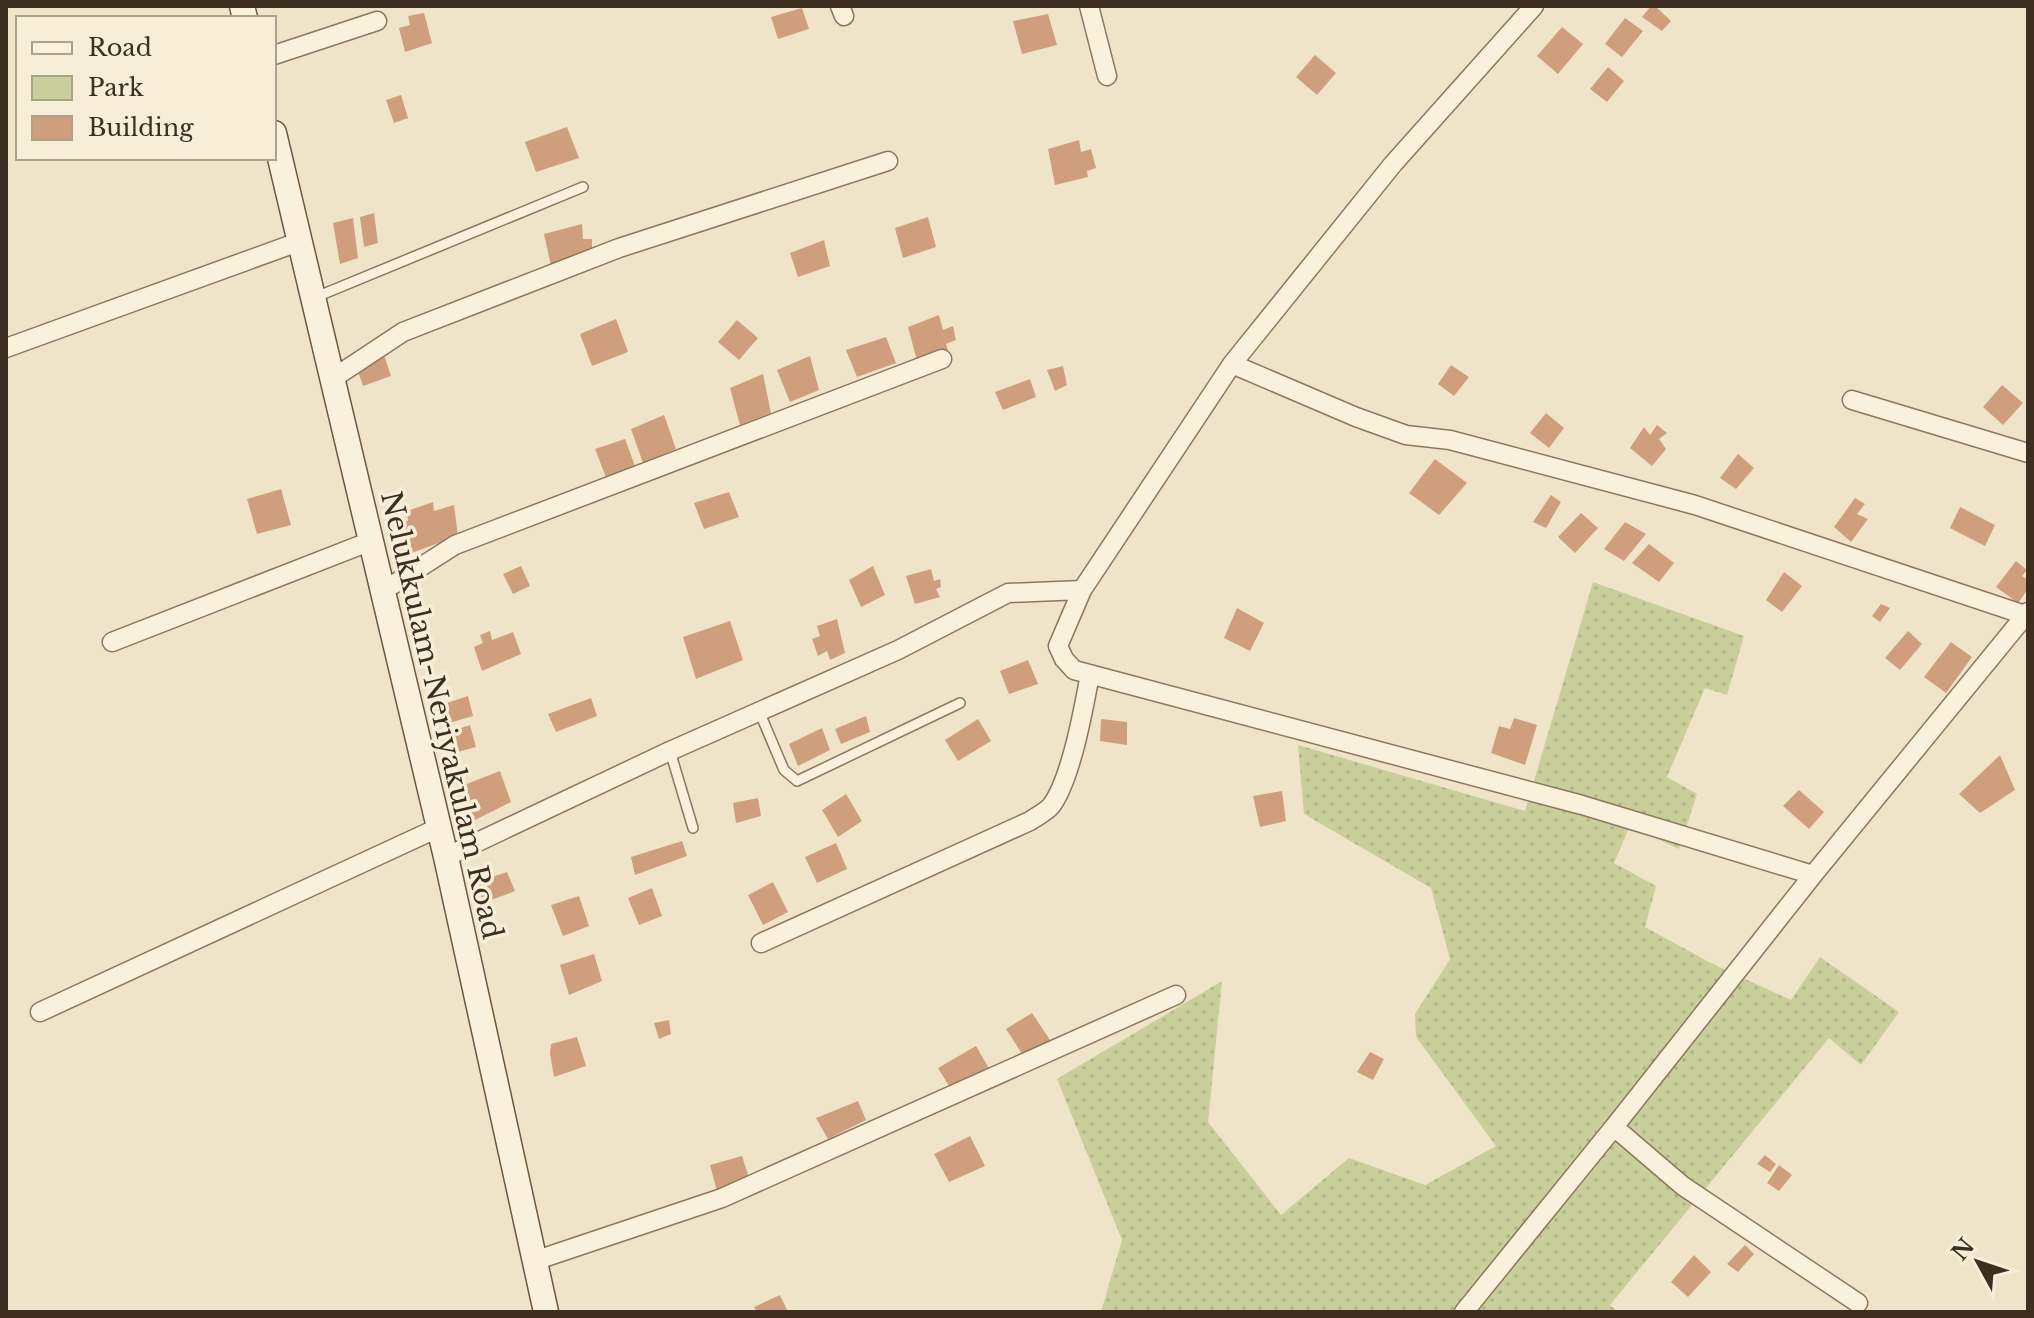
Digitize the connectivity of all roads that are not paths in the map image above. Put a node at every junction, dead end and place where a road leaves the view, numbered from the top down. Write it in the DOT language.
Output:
graph roads {
  1 [pos="1089,6"];
  2 [pos="1534,6"];
  3 [pos="377,21"];
  4 [pos="276,54"];
  5 [pos="1107,76"];
  6 [pos="276,141"];
  7 [pos="888,161"];
  8 [pos="583,187"];
  9 [pos="301,241"];
  10 [pos="315,298"];
  11 [pos="6,348"];
  12 [pos="942,359"];
  13 [pos="1232,364"];
  14 [pos="332,379"];
  15 [pos="1852,400"];
  16 [pos="2028,453"];
  17 [pos="371,541"];
  18 [pos="1082,590"];
  19 [pos="383,591"];
  20 [pos="2027,614"];
  21 [pos="112,642"];
  22 [pos="1090,674"];
  23 [pos="960,703"];
  24 [pos="759,711"];
  25 [pos="670,751"];
  26 [pos="440,827"];
  27 [pos="693,828"];
  28 [pos="446,857"];
  29 [pos="1813,875"];
  30 [pos="761,943"];
  31 [pos="1176,995"];
  32 [pos="40,1012"];
  33 [pos="1614,1127"];
  34 [pos="534,1261"];
  35 [pos="1858,1303"];
  36 [pos="546,1312"];
  37 [pos="1464,1312"];
  1 -- 5 [label="street"];
  2 -- 13 [label="street"];
  3 -- 4 [label="street"];
  6 -- 9 [label="main road, Nelukkulam-Neriyakulam Road"];
  7 -- 14 [label="street"];
  8 -- 10 [label="lane"];
  9 -- 10 [label="main road, Nelukkulam-Neriyakulam Road"];
  9 -- 11 [label="street"];
  10 -- 14 [label="main road, Nelukkulam-Neriyakulam Road"];
  12 -- 19 [label="street"];
  13 -- 18 [label="street"];
  13 -- 20 [label="street"];
  14 -- 17 [label="main road, Nelukkulam-Neriyakulam Road"];
  15 -- 16 [label="street"];
  17 -- 19 [label="main road, Nelukkulam-Neriyakulam Road"];
  17 -- 21 [label="street"];
  18 -- 22 [label="street"];
  18 -- 24 [label="street"];
  19 -- 26 [label="main road, Nelukkulam-Neriyakulam Road"];
  20 -- 29 [label="street"];
  22 -- 29 [label="street"];
  22 -- 30 [label="street"];
  23 -- 24 [label="lane"];
  24 -- 25 [label="street"];
  25 -- 27 [label="lane"];
  25 -- 28 [label="street"];
  26 -- 28 [label="main road, Nelukkulam-Neriyakulam Road"];
  26 -- 32 [label="street"];
  28 -- 34 [label="main road, Nelukkulam-Neriyakulam Road"];
  29 -- 33 [label="street"];
  31 -- 34 [label="street"];
  33 -- 35 [label="street"];
  33 -- 37 [label="street"];
  34 -- 36 [label="main road, Nelukkulam-Neriyakulam Road"];
}
